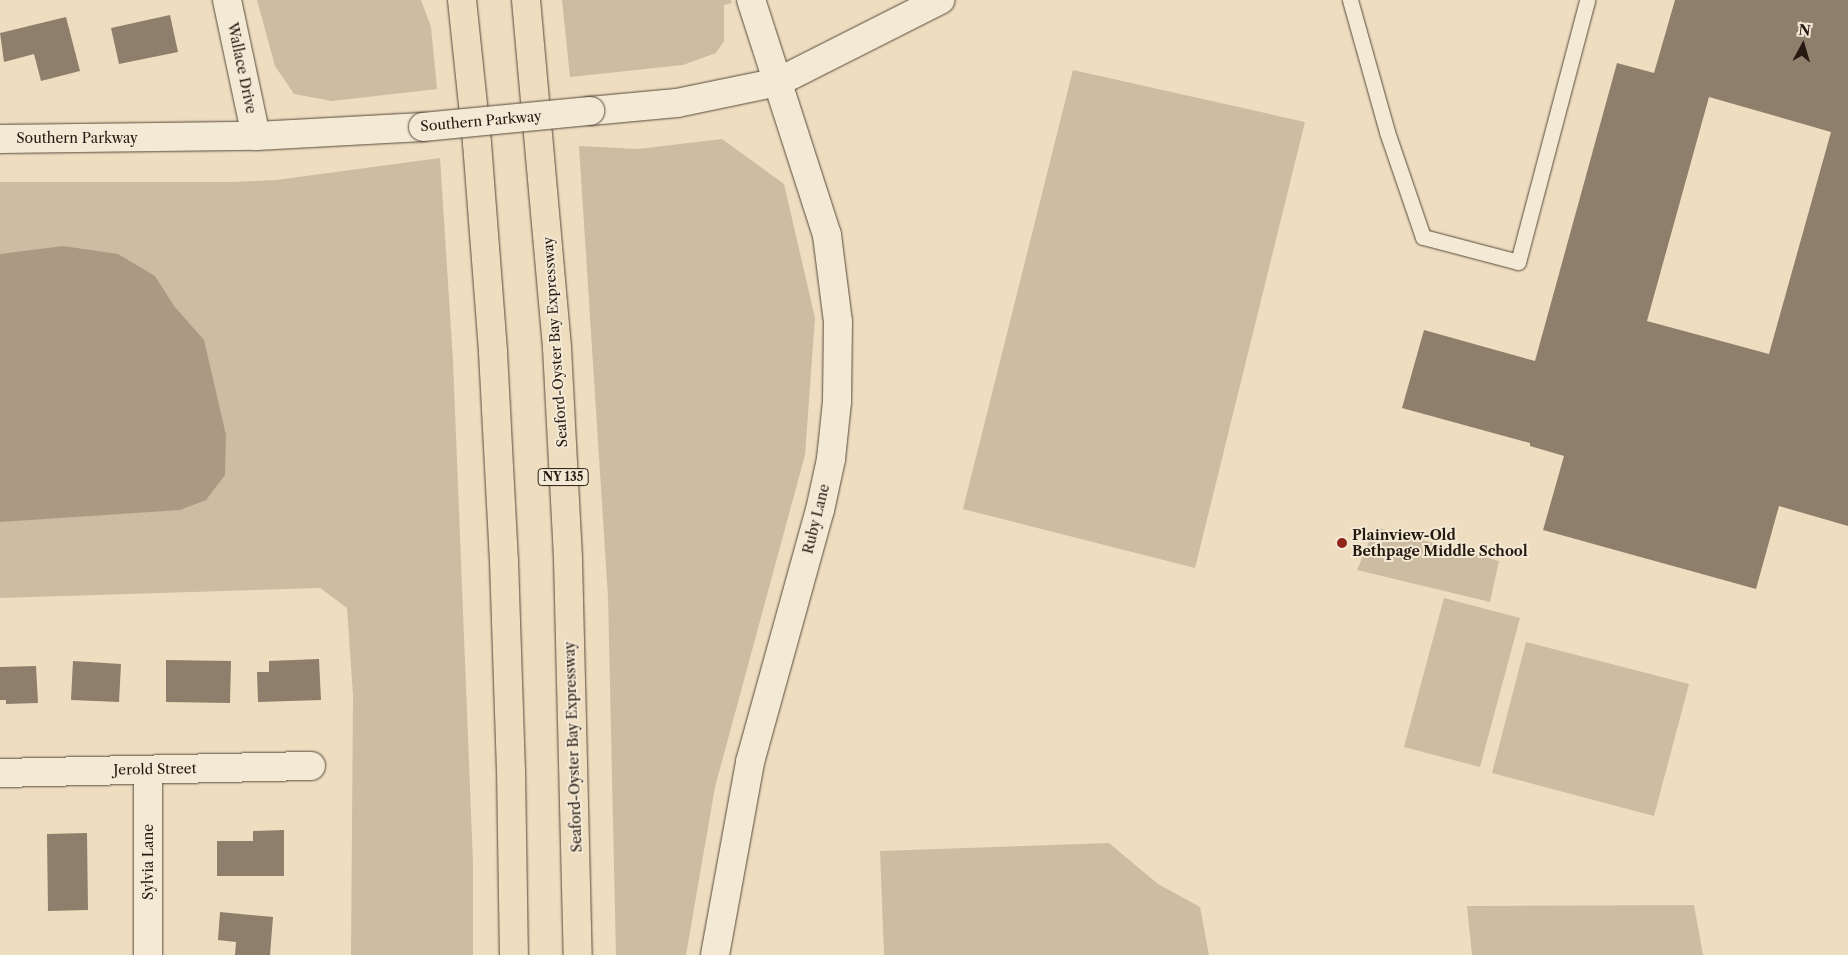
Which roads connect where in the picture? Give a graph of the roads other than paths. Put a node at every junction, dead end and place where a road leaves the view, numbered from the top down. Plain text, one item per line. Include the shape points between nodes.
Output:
1 (227, 0) edge
2 (462, 0) edge
3 (526, 0) edge
4 (751, 0) edge
5 (940, 0) edge
6 (1350, 0) edge
7 (1587, 0) edge
8 (778, 82) junction
9 (256, 136) junction
10 (0, 139) edge
11 (311, 766) dead end
12 (148, 770) junction
13 (0, 772) edge
14 (148, 955) edge
15 (514, 955) edge
16 (578, 955) edge
17 (715, 955) edge

1 - 9 street, Wallace Drive
2 - 15 highway via 493,352 511,770
3 - 16 highway, Seaford-Oyster Bay Expressway / NY 135 via 557,348 568,579
4 - 8 street, Ruby Lane
5 - 8 street, Southern Parkway
6 - 7 lane via 1387,132 1423,237 1518,262
8 - 9 street, Southern Parkway, bridge via 677,103 423,127
8 - 17 street, Ruby Lane via 827,235 838,322 837,402 831,459 820,510 750,762
9 - 10 street, Southern Parkway
11 - 12 street, Jerold Street
12 - 13 street, Jerold Street
12 - 14 street, Sylvia Lane

